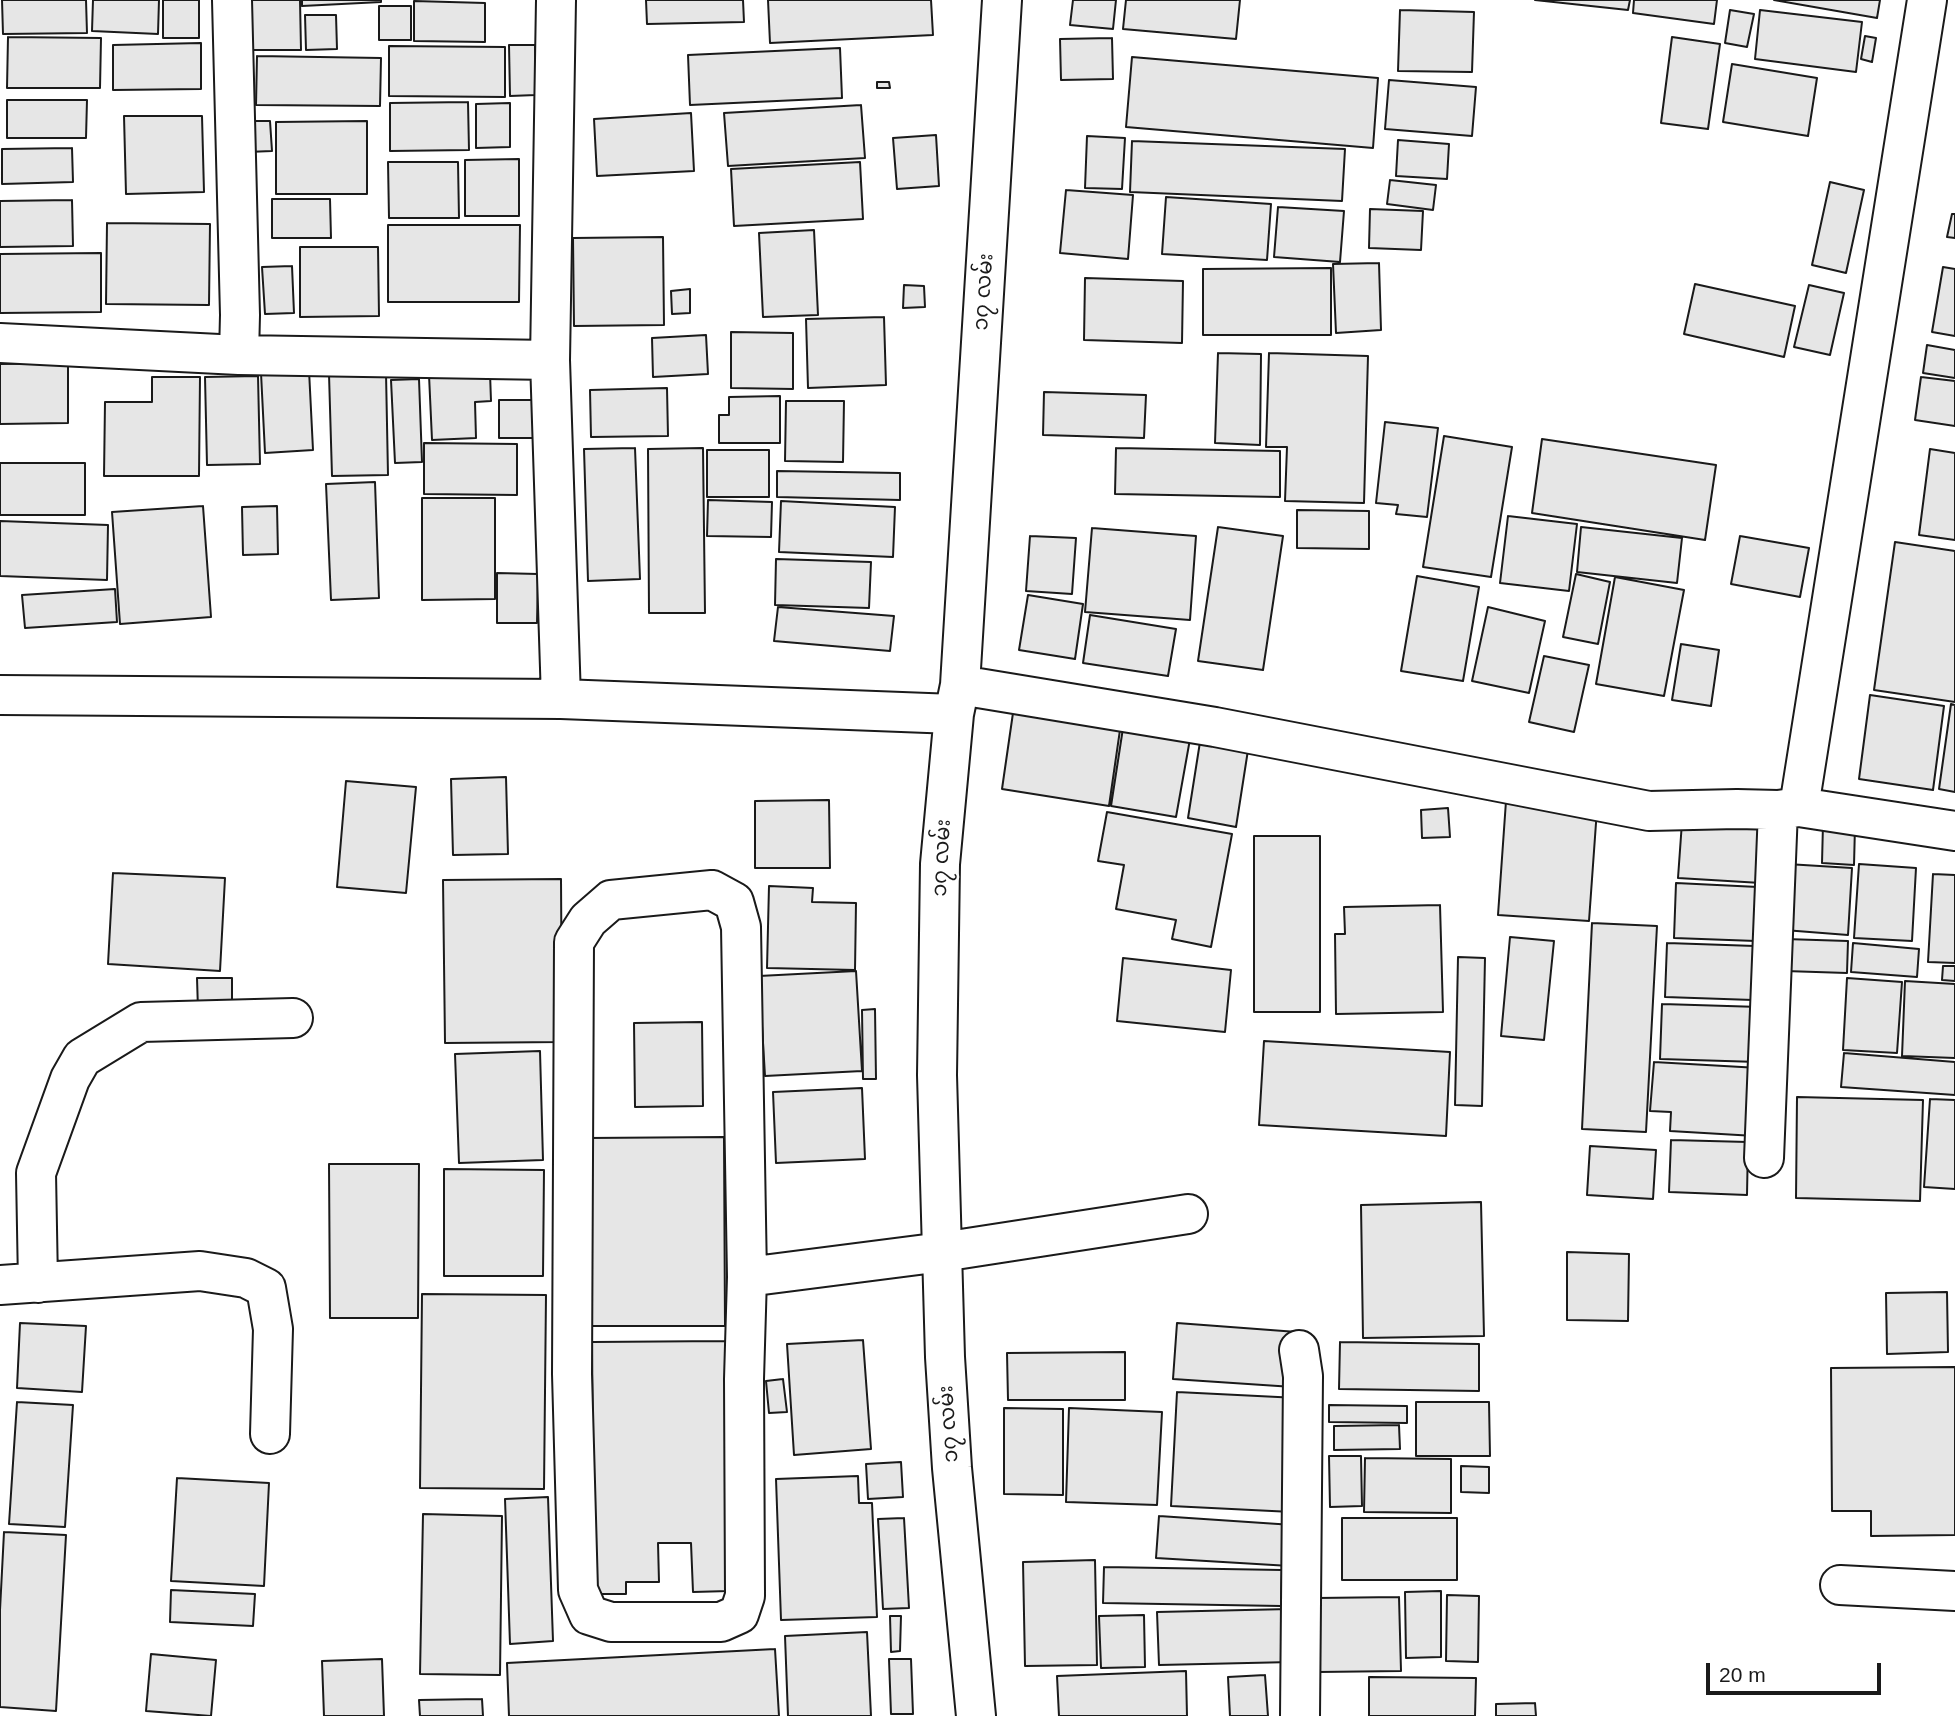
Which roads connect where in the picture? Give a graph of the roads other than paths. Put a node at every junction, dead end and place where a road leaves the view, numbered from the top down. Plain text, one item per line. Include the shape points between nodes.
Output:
1 (232, 0) edge
2 (556, 0) edge
3 (1002, 0) edge
4 (1927, 0) edge
5 (0, 343) edge
6 (239, 355) junction
7 (550, 360) junction
8 (0, 695) edge
9 (561, 699) junction
10 (957, 700) junction
11 (1789, 809) junction
12 (1955, 831) edge
13 (293, 1018) dead end
14 (1764, 1158) dead end
15 (1188, 1214) dead end
16 (942, 1252) junction
17 (747, 1277) junction
18 (38, 1283) junction
19 (0, 1285) edge
20 (1299, 1350) dead end
21 (270, 1434) dead end
22 (1840, 1585) dead end
23 (1955, 1591) edge
24 (976, 1716) edge
25 (1300, 1716) edge

1 - 6 street
2 - 7 street
3 - 10 street, ၁၇ လမ်း
4 - 11 street
5 - 6 street
6 - 7 street
7 - 9 street
8 - 9 street
9 - 10 street
10 - 11 street via 1215,727 1649,811
10 - 16 street, ၁၇ လမ်း via 940,878 937,1075
11 - 12 street
11 - 14 street
13 - 18 street via 141,1022 82,1058 36,1173
15 - 16 street
16 - 17 street
16 - 24 street, ၁၇ လမ်း via 952,1468
17 - 17 street via 741,927 734,902 712,890 611,900 588,920 574,943 572,1374 578,1590 589,1615 611,1622 721,1622 739,1614 745,1596
18 - 19 street
18 - 21 street via 200,1271 246,1278 265,1288 273,1329
20 - 25 street via 1303,1376
22 - 23 street

